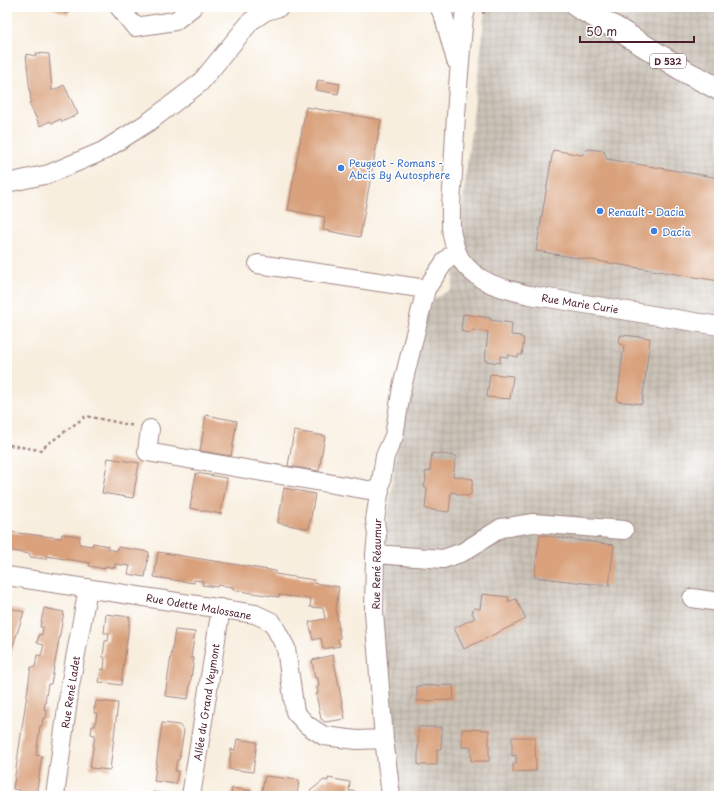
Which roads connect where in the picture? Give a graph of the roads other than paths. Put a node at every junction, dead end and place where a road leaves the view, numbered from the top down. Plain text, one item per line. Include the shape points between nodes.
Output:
1 (119, 7) edge
2 (192, 7) edge
3 (280, 7) edge
4 (438, 7) edge
5 (578, 7) edge
6 (593, 7) edge
7 (474, 10) edge
8 (619, 30) junction
9 (459, 69) junction
10 (719, 89) edge
11 (7, 183) edge
12 (456, 251) junction
13 (258, 264) dead end
14 (426, 289) junction
15 (719, 326) edge
16 (150, 428) road end
17 (380, 492) junction
18 (624, 530) dead end
19 (375, 554) junction
20 (7, 576) edge
21 (88, 588) junction
22 (692, 598) dead end
23 (719, 602) edge
24 (221, 608) junction
25 (384, 739) junction
26 (55, 796) edge
27 (191, 796) edge
28 (391, 796) edge

1 - 2 street via 135,27 175,21
3 - 11 street via 266,11 251,21 200,83 109,148 49,174
4 - 9 street via 444,17
5 - 8 main road, D 532
6 - 8 main road, D 532
7 - 9 street via 464,16
8 - 10 main road, D 532 via 686,72
9 - 12 street via 451,216
12 - 14 street, Rue René Réaumur via 446,260
12 - 15 street, Rue Marie Curie via 473,273 502,289
13 - 14 street
14 - 17 street, Rue René Réaumur via 402,387 394,436 385,456
16 - 17 street via 147,452
17 - 19 street, Rue René Réaumur via 375,520
18 - 19 street via 533,523 501,528 463,552 443,559
19 - 25 street, Rue René Réaumur via 374,612
20 - 21 street, Rue Odette Malossane
21 - 24 street, Rue Odette Malossane
21 - 26 street, Rue René Ladet via 70,686
22 - 23 street
24 - 25 street, Rue Odette Malossane via 255,614 272,622 286,648 295,712 307,725 324,736 357,740
24 - 27 street, Allée du Grand Veymont
25 - 28 street, Rue René Réaumur

